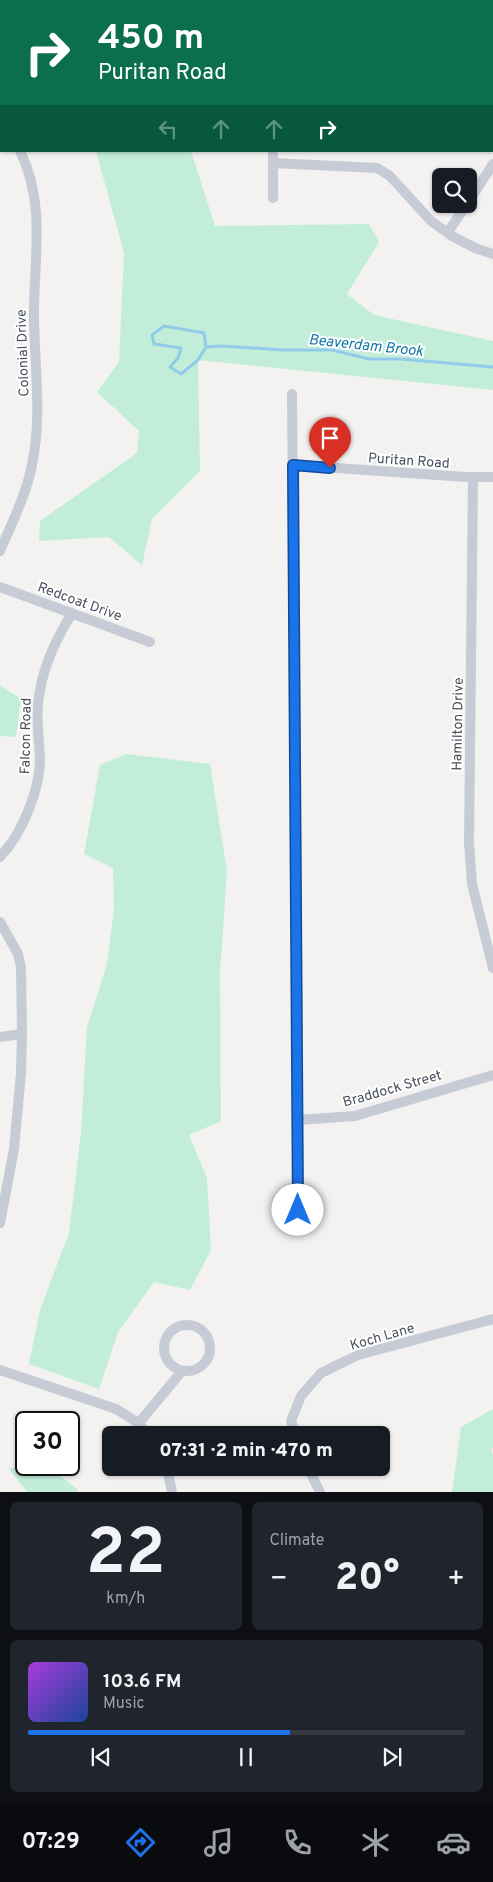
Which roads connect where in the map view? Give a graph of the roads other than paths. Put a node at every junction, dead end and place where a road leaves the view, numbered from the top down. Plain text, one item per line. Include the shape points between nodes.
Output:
1 (20, 152) edge
2 (272, 152) edge
3 (272, 163) junction
4 (493, 164) edge
5 (477, 188) edge
6 (272, 198) dead end
7 (461, 213) edge
8 (448, 232) junction
9 (493, 254) edge
10 (292, 394) dead end
11 (293, 465) junction
12 (473, 477) junction
13 (493, 477) edge
14 (0, 551) edge
15 (0, 586) edge
16 (72, 613) junction
17 (150, 642) dead end
18 (0, 857) edge
19 (0, 922) edge
20 (493, 968) edge
21 (22, 1034) junction
22 (0, 1037) edge
23 (493, 1075) edge
24 (298, 1120) junction
25 (298, 1210) dead end
26 (0, 1223) edge
27 (493, 1319) edge
28 (0, 1370) edge
29 (182, 1371) junction
30 (138, 1424) joint
31 (293, 1426) edge
32 (169, 1476) edge
33 (312, 1476) edge
34 (172, 1492) edge
35 (320, 1492) edge

1 - 14 street, Colonial Drive via 30,175 37,213 34,318 38,413 35,448 25,491
2 - 3 street
3 - 6 street
3 - 8 street via 377,168 390,176 431,221
4 - 5 street
7 - 8 street
8 - 9 street via 475,248
10 - 11 street
11 - 12 street, Puritan Road
11 - 24 street
12 - 13 street, Puritan Road
12 - 20 street, Hamilton Drive via 469,844 472,884
15 - 16 street, Redcoat Drive
16 - 17 street, Redcoat Drive
16 - 18 street, Falcon Road via 55,642 40,691 37,716 39,778 33,800
19 - 21 street via 22,967
21 - 22 street
21 - 26 street via 22,1073 14,1149
23 - 24 street, Braddock Street via 355,1116
24 - 25 street
27 - 31 street, Koch Lane via 358,1355 321,1373 302,1396 291,1421
28 - 30 street via 107,1405
29 - 29 street via 196,1369 210,1352 204,1332 191,1325 171,1331 164,1344 167,1360
29 - 30 street
32 - 34 street
33 - 35 street

